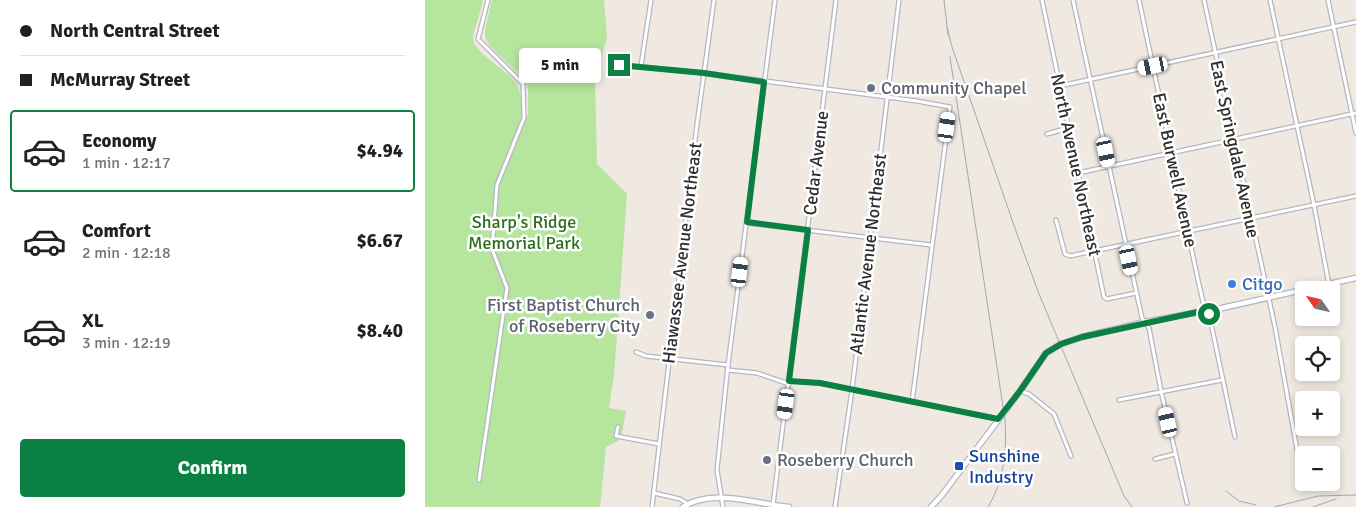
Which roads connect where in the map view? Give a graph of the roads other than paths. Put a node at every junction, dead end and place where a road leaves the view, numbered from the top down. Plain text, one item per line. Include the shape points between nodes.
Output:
1 (488, 0) edge
2 (651, 0) edge
3 (714, 0) edge
4 (775, 0) edge
5 (836, 0) edge
6 (899, 0) edge
7 (1043, 0) edge
8 (1073, 0) edge
9 (1139, 0) edge
10 (1203, 0) edge
11 (1270, 0) edge
12 (1328, 0) edge
13 (1356, 22) edge
14 (1334, 27) junction
15 (1278, 40) junction
16 (1215, 53) junction
17 (619, 65) dead end
18 (641, 66) junction
19 (1153, 66) junction
20 (704, 73) junction
21 (1090, 79) junction
22 (764, 82) junction
23 (1059, 86) junction
24 (825, 89) junction
25 (887, 97) junction
26 (1354, 113) edge
27 (1297, 125) junction
28 (1069, 128) junction
29 (1356, 133) edge
30 (1047, 134) dead end
31 (1233, 139) junction
32 (1171, 153) junction
33 (1109, 166) junction
34 (1078, 173) junction
35 (1356, 196) edge
36 (1314, 205) junction
37 (1250, 218) junction
38 (1056, 220) dead end
39 (747, 222) junction
40 (808, 230) junction
41 (1187, 232) junction
42 (869, 238) junction
43 (1125, 244) junction
44 (931, 245) junction
45 (1094, 252) junction
46 (1356, 278) edge
47 (1329, 281) edge
48 (1340, 281) edge
49 (1295, 291) edge
50 (1137, 293) junction
51 (1268, 297) junction
52 (1207, 310) junction
53 (1145, 322) junction
54 (636, 352) dead end
55 (669, 358) junction
56 (728, 367) junction
57 (1222, 380) junction
58 (789, 382) junction
59 (851, 390) junction
60 (1020, 391) junction
61 (1161, 391) junction
62 (1119, 400) dead end
63 (912, 402) junction
64 (998, 419) junction
65 (618, 427) dead end
66 (1235, 437) dead end
67 (659, 444) junction
68 (1296, 446) edge
69 (1175, 454) junction
70 (1071, 456) dead end
71 (1155, 459) dead end
72 (479, 480) dead end
73 (653, 493) junction
74 (721, 498) junction
75 (1187, 503) dead end
76 (688, 504) junction
77 (773, 506) junction
78 (652, 507) edge
79 (683, 507) edge
80 (723, 507) edge
81 (789, 507) edge
82 (835, 507) edge
83 (931, 507) edge

1 - 72 street via 478,39 523,84 524,118 497,185 492,249 507,288
2 - 18 street
3 - 20 street, Hiawassee Avenue Northeast
4 - 22 street
5 - 24 street, Cedar Avenue
6 - 25 street, Atlantic Avenue Northeast
7 - 23 street, North Avenue Northeast
8 - 21 street
9 - 19 street, East Burwell Avenue
10 - 16 street, East Springdale Avenue
11 - 15 street
12 - 14 street
13 - 14 street
14 - 15 street
14 - 26 street
15 - 16 street
15 - 27 street
16 - 19 street
16 - 31 street, East Springdale Avenue
17 - 18 street
18 - 20 street
19 - 21 street
19 - 32 street, East Burwell Avenue
20 - 22 street
20 - 55 street, Hiawassee Avenue Northeast
21 - 23 street
21 - 33 street
22 - 24 street
22 - 39 street
23 - 28 street, North Avenue Northeast
24 - 25 street
24 - 40 street, Cedar Avenue
25 - 42 street, Atlantic Avenue Northeast
25 - 44 street via 950,107
26 - 27 street
26 - 29 street
27 - 31 street
27 - 36 street
28 - 30 street
28 - 34 street, North Avenue Northeast
31 - 32 street
31 - 37 street, East Springdale Avenue
32 - 33 street
32 - 41 street, East Burwell Avenue
33 - 34 street
33 - 43 street
34 - 45 street, North Avenue Northeast
35 - 36 street
36 - 37 street
36 - 47 street
37 - 41 street
37 - 51 street, East Springdale Avenue
38 - 45 street via 1065,254
39 - 40 street
39 - 56 street
40 - 42 street
40 - 58 street, Cedar Avenue
41 - 43 street
41 - 52 street, East Burwell Avenue
42 - 44 street
42 - 59 street, Atlantic Avenue Northeast
43 - 45 street
43 - 50 street
44 - 63 street
45 - 50 street, North Avenue Northeast via 1105,299
46 - 48 main road
49 - 51 main road
50 - 53 street via 1141,318
51 - 52 main road
51 - 68 street, East Springdale Avenue
52 - 53 main road
52 - 57 street, East Burwell Avenue
53 - 60 main road via 1061,344 1046,353
53 - 61 street via 1149,328
54 - 55 street
55 - 56 street
55 - 67 street, Hiawassee Avenue Northeast
56 - 58 street
56 - 74 street via 717,470
57 - 61 street
57 - 66 street, East Burwell Avenue
58 - 59 street via 820,383
58 - 77 street, Cedar Avenue
59 - 63 street
59 - 82 street, Atlantic Avenue Northeast
60 - 64 main road
60 - 70 street via 1029,394 1054,414
61 - 62 street
61 - 69 street
63 - 64 street
64 - 83 main road
65 - 67 street via 616,436
67 - 73 street, Hiawassee Avenue Northeast
69 - 71 street
69 - 75 street
73 - 76 street via 680,498
73 - 78 street, Hiawassee Avenue Northeast
74 - 76 main road
74 - 77 main road
74 - 80 street
76 - 79 main road
77 - 81 main road

